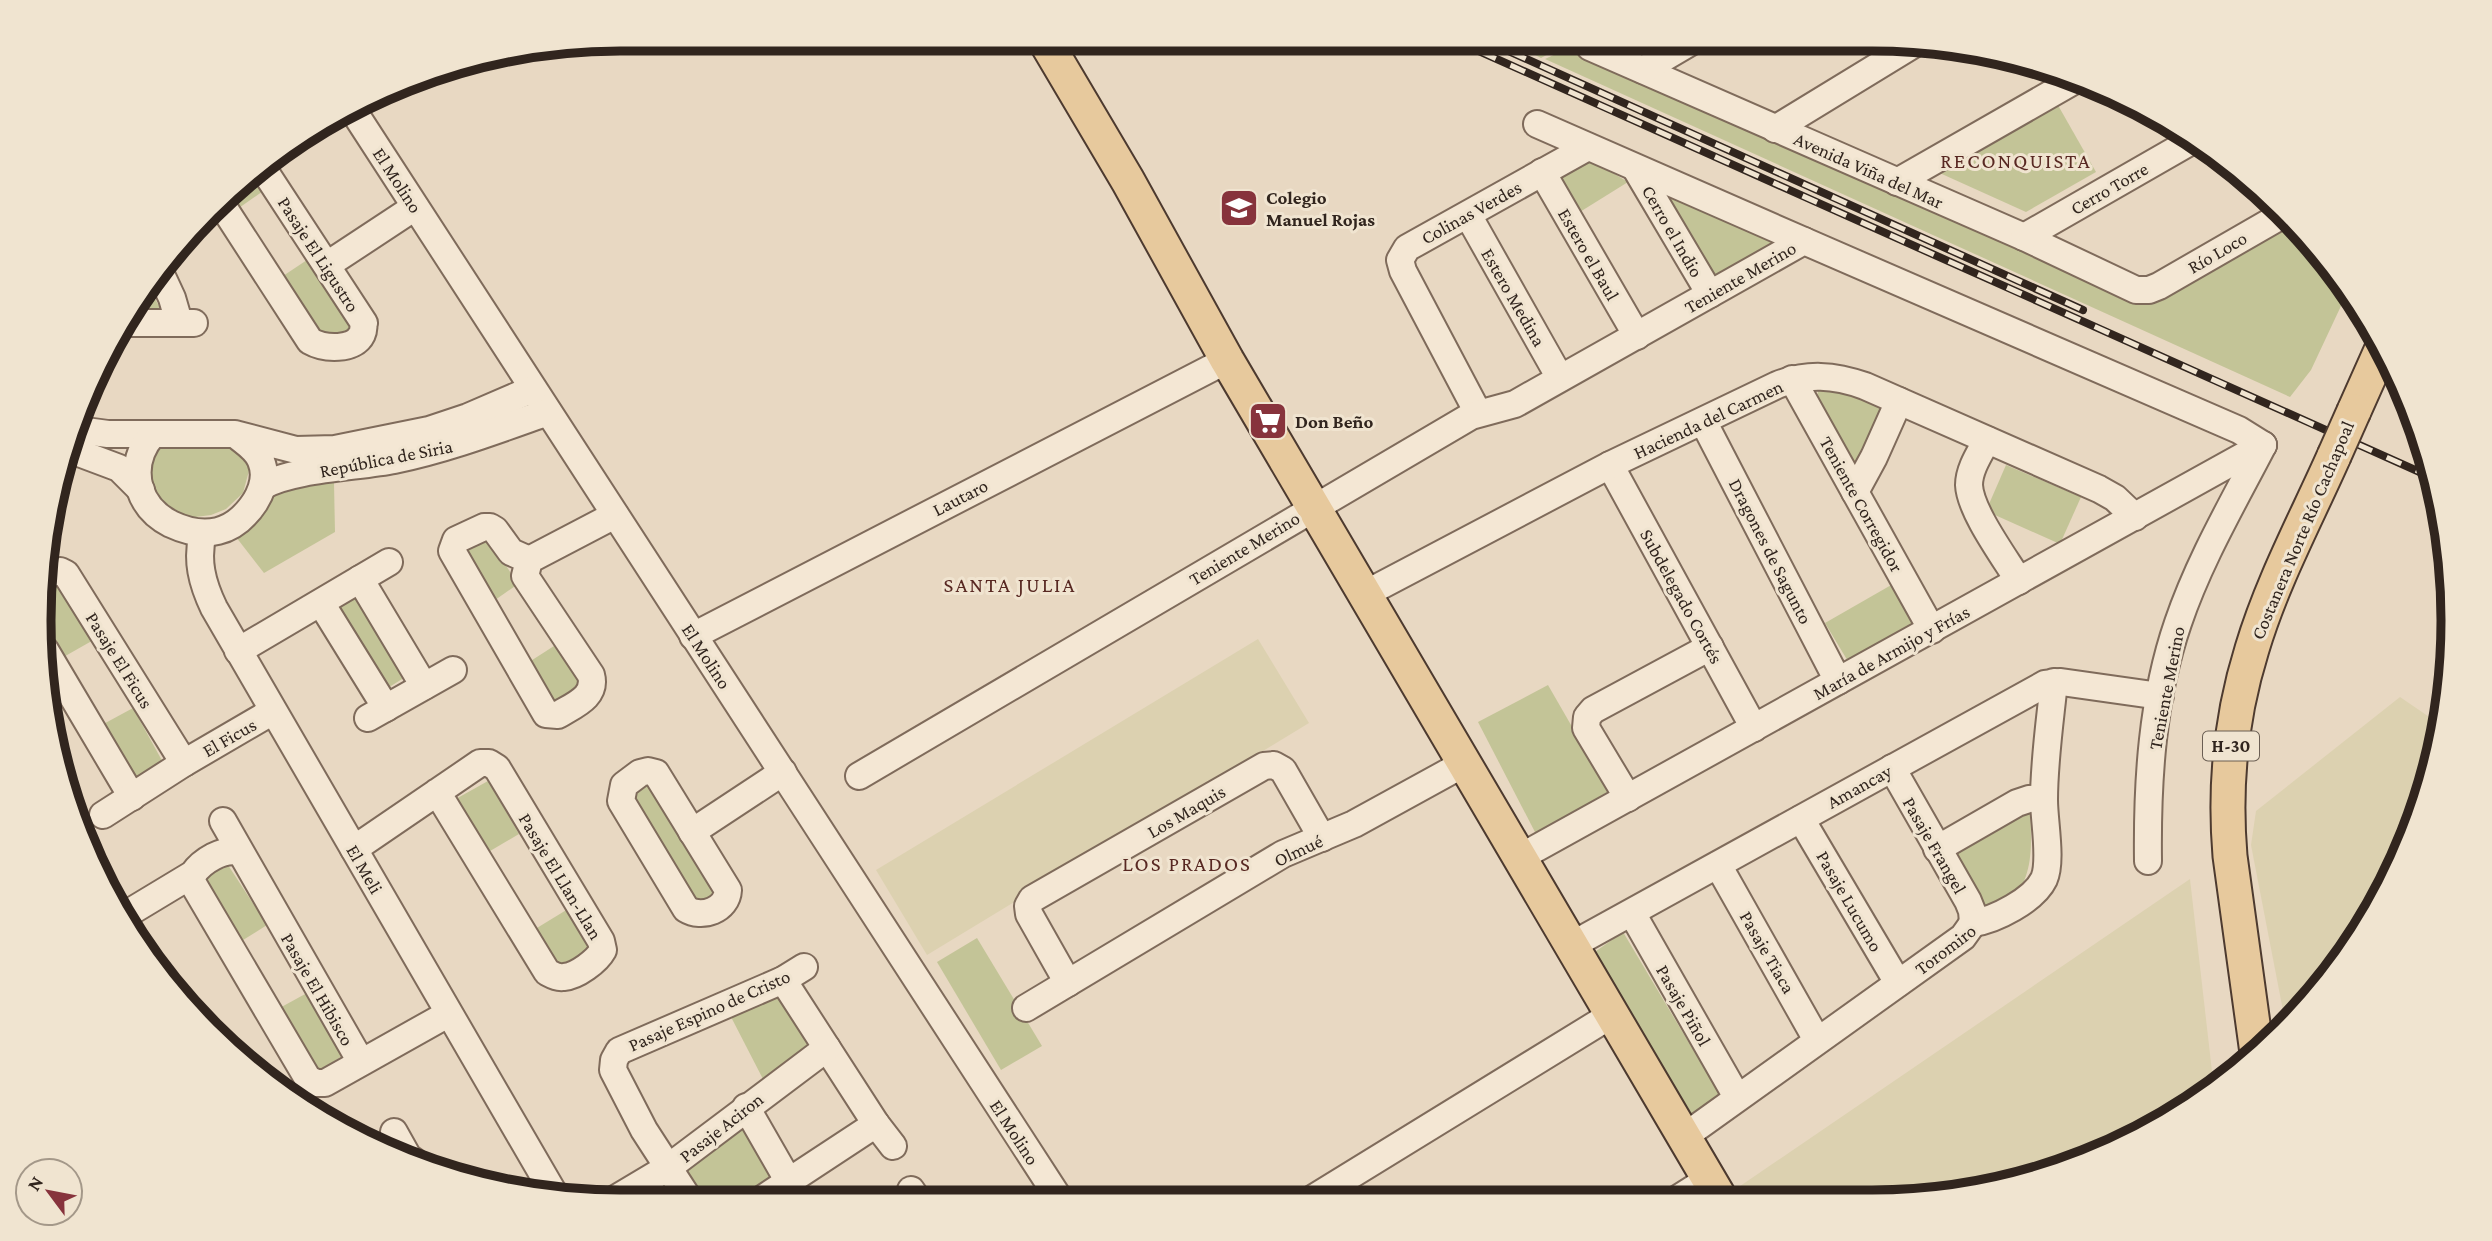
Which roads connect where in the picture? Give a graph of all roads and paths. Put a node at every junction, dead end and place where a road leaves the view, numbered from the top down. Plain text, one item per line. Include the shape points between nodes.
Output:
1 (1051, 51) edge
2 (1599, 51) edge
3 (1675, 51) edge
4 (1901, 52) edge
5 (1643, 70) junction
6 (2066, 85) edge
7 (357, 116) edge
8 (1537, 124) dead end
9 (1775, 129) junction
10 (2184, 145) edge
11 (1588, 147) junction
12 (1636, 169) junction
13 (1542, 172) junction
14 (267, 174) edge
15 (1897, 182) junction
16 (415, 207) junction
17 (226, 211) edge
18 (1468, 215) junction
19 (2275, 219) edge
20 (2024, 237) junction
21 (1804, 241) junction
22 (327, 265) junction
23 (164, 280) edge
24 (2149, 290) joint
25 (1710, 294) junction
26 (135, 323) edge
27 (1637, 336) junction
28 (2377, 359) edge
29 (1227, 360) junction
30 (1560, 379) junction
31 (1792, 379) junction
32 (533, 389) junction
33 (1899, 401) junction
34 (548, 412) junction
35 (1478, 413) junction
36 (1703, 421) junction
37 (83, 431) edge
38 (153, 434) junction
39 (235, 434) junction
40 (1987, 440) junction
41 (2263, 445) junction
42 (76, 452) edge
43 (1611, 465) junction
44 (263, 486) junction
45 (141, 490) junction
46 (1855, 492) junction
47 (1314, 507) junction
48 (615, 515) junction
49 (2135, 517) junction
50 (203, 533) junction
51 (529, 560) junction
52 (389, 562) dead end
53 (53, 573) edge
54 (360, 579) junction
55 (2019, 581) junction
56 (1366, 594) junction
57 (321, 603) junction
58 (1932, 630) junction
59 (693, 636) junction
60 (1710, 647) junction
61 (238, 651) junction
62 (53, 663) edge
63 (453, 670) dead end
64 (1838, 681) junction
65 (2054, 682) junction
66 (424, 686) junction
67 (2160, 696) junction
68 (273, 711) junction
69 (1754, 728) junction
70 (184, 763) junction
71 (1465, 763) junction
72 (1892, 768) junction
73 (783, 772) junction
74 (859, 776) dead end
75 (437, 792) junction
76 (132, 797) junction
77 (1628, 797) junction
78 (2044, 798) junction
79 (103, 815) dead end
80 (1801, 818) junction
81 (223, 821) dead end
82 (692, 832) junction
83 (1322, 838) junction
84 (354, 849) junction
85 (1937, 849) junction
86 (239, 852) junction
87 (1519, 858) junction
88 (2148, 860) dead end
89 (1718, 865) junction
90 (193, 874) junction
91 (131, 911) edge
92 (1632, 913) junction
93 (1973, 923) junction
94 (1572, 945) junction
95 (1068, 983) junction
96 (1898, 983) junction
97 (1026, 1008) dead end
98 (448, 1014) junction
99 (1613, 1014) junction
100 (1818, 1040) junction
101 (2255, 1041) edge
102 (827, 1048) junction
103 (361, 1062) junction
104 (1737, 1097) junction
105 (746, 1107) junction
106 (876, 1124) junction
107 (1685, 1136) junction
108 (893, 1146) dead end
109 (669, 1167) junction
110 (789, 1182) junction
111 (549, 1185) edge
112 (1715, 1189) edge
113 (630, 1190) edge
114 (683, 1190) edge
115 (776, 1190) edge
116 (1053, 1190) edge
117 (1327, 1190) edge

1 - 29 main road
2 - 5 street, Avenida Viña del Mar
3 - 5 street
4 - 9 street
5 - 9 street, Avenida Viña del Mar
6 - 15 street
7 - 16 street, El Molino
8 - 11 street
9 - 15 street, Avenida Viña del Mar
10 - 20 street, Cerro Torre
11 - 12 street
11 - 13 street, Colinas Verdes
12 - 21 street
12 - 25 street, Cerro el Indio
13 - 18 street, Colinas Verdes
13 - 27 street, Estero el Baul
14 - 22 street, Pasaje El Ligustro
15 - 20 street, Avenida Viña del Mar
16 - 22 street
16 - 32 street, El Molino
17 - 22 street, Pasaje El Ligustro via 310,341 335,348 354,343 362,334 363,323
18 - 30 street, Estero Medina
18 - 35 street, Colinas Verdes via 1407,248 1400,260
19 - 24 street, Río Loco
20 - 24 street, Avenida Viña del Mar via 2136,289
21 - 25 street, Teniente Merino
21 - 41 street, Teniente Merino via 2239,430
23 - 26 street via 187,323
25 - 27 street, Teniente Merino
27 - 30 street, Teniente Merino
28 - 101 main road, Costanera Norte Río Cachapoal / H-30, bridge via 2272,596 2238,702 2229,760 2227,824
29 - 47 main road
29 - 59 street, Lautaro
30 - 35 street, Teniente Merino via 1505,408
31 - 33 street, Hacienda del Carmen via 1837,377
31 - 36 street, Hacienda del Carmen
31 - 46 street, Teniente Corregidor
32 - 34 street, El Molino
32 - 39 street, República de Siria via 429,430 335,449 296,450
33 - 40 street, Hacienda del Carmen
33 - 46 street
34 - 44 street, República de Siria via 429,452 286,476
34 - 48 street, El Molino
35 - 47 street, Teniente Merino
36 - 43 street, Hacienda del Carmen
36 - 64 street, Dragones de Sagunto
37 - 38 street
38 - 39 street
38 - 45 street via 139,456
39 - 44 street via 261,461
40 - 49 street, Hacienda del Carmen via 2107,493
40 - 55 street via 1969,485 1973,505
41 - 49 street, María de Armijo y Frías
41 - 67 street, Teniente Merino via 2199,569 2170,648
42 - 45 street via 120,468
43 - 56 street, Hacienda del Carmen
43 - 60 street, Subdelegado Cortés
44 - 50 street via 242,519
45 - 50 street via 146,504 167,522
46 - 58 street, Teniente Corregidor
47 - 56 main road
47 - 74 street, Teniente Merino
48 - 51 street
48 - 59 street, El Molino
49 - 55 street, María de Armijo y Frías
50 - 61 street, El Meli via 200,572
51 - 51 street via 511,552 490,527 456,540 452,551 547,714 558,715 589,695 594,685 525,576
52 - 54 street
53 - 70 street, Pasaje El Ficus via 66,574
54 - 57 street
54 - 66 street
55 - 58 street, María de Armijo y Frías
56 - 71 main road
57 - 61 street
57 - 66 street via 377,713
58 - 64 street, María de Armijo y Frías
59 - 73 street, El Molino
60 - 69 street, Subdelegado Cortés
60 - 77 street via 1587,717 1586,728
61 - 68 street, El Meli
62 - 76 street
63 - 66 street
64 - 69 street, María de Armijo y Frías
65 - 67 street
65 - 72 street, Amancay
65 - 78 street, Toromiro
67 - 88 street, Teniente Merino via 2148,784
68 - 70 street, El Ficus
68 - 84 street, El Meli
69 - 77 street, María de Armijo y Frías
70 - 76 street, El Ficus
71 - 83 street, Olmué
71 - 87 main road
72 - 80 street, Amancay
72 - 85 street, Pasaje Frangel
73 - 82 street
73 - 116 street, El Molino
75 - 75 street, Pasaje El Llan-Llan via 547,972 567,977 599,959 601,941 497,768 480,763
75 - 84 street
76 - 79 street, El Ficus
77 - 87 street, María de Armijo y Frías
78 - 85 street via 2017,803
78 - 93 street, Toromiro via 2045,877 2026,899 1990,920
80 - 89 street, Amancay
80 - 96 street, Pasaje Lucumo
81 - 86 street, Pasaje El Hibisco
82 - 82 street via 656,773 640,773 624,785 621,801 686,909 704,914 722,905 729,890
83 - 95 street, Olmué via 1283,855
83 - 95 street, Los Maquis via 1283,770 1264,766 1032,899 1029,914
84 - 98 street, El Meli
85 - 93 street, Pasaje Frangel via 1968,901
86 - 90 street via 226,850 198,866
86 - 103 street, Pasaje El Hibisco
87 - 94 main road
89 - 92 street, Amancay
89 - 100 street, Pasaje Tiaca
90 - 91 street
90 - 103 street, Pasaje El Hibisco via 192,882 308,1079 325,1083
92 - 94 street, Amancay
92 - 104 street, Pasaje Piñol
93 - 96 street, Toromiro via 1963,937
94 - 99 main road
95 - 97 street, Olmué
96 - 100 street, Toromiro
98 - 103 street
98 - 111 street, El Meli
99 - 107 main road
99 - 117 street
100 - 104 street, Toromiro
102 - 105 street, Pasaje Aciron
102 - 106 street
102 - 109 street, Pasaje Espino de Cristo via 793,973 619,1051 613,1070
104 - 107 street, Toromiro
105 - 109 street, Pasaje Aciron
105 - 110 street
106 - 108 street
106 - 110 street
107 - 112 main road
109 - 113 street, Pasaje Aciron
109 - 114 street, Pasaje Espino de Cristo
110 - 115 street

